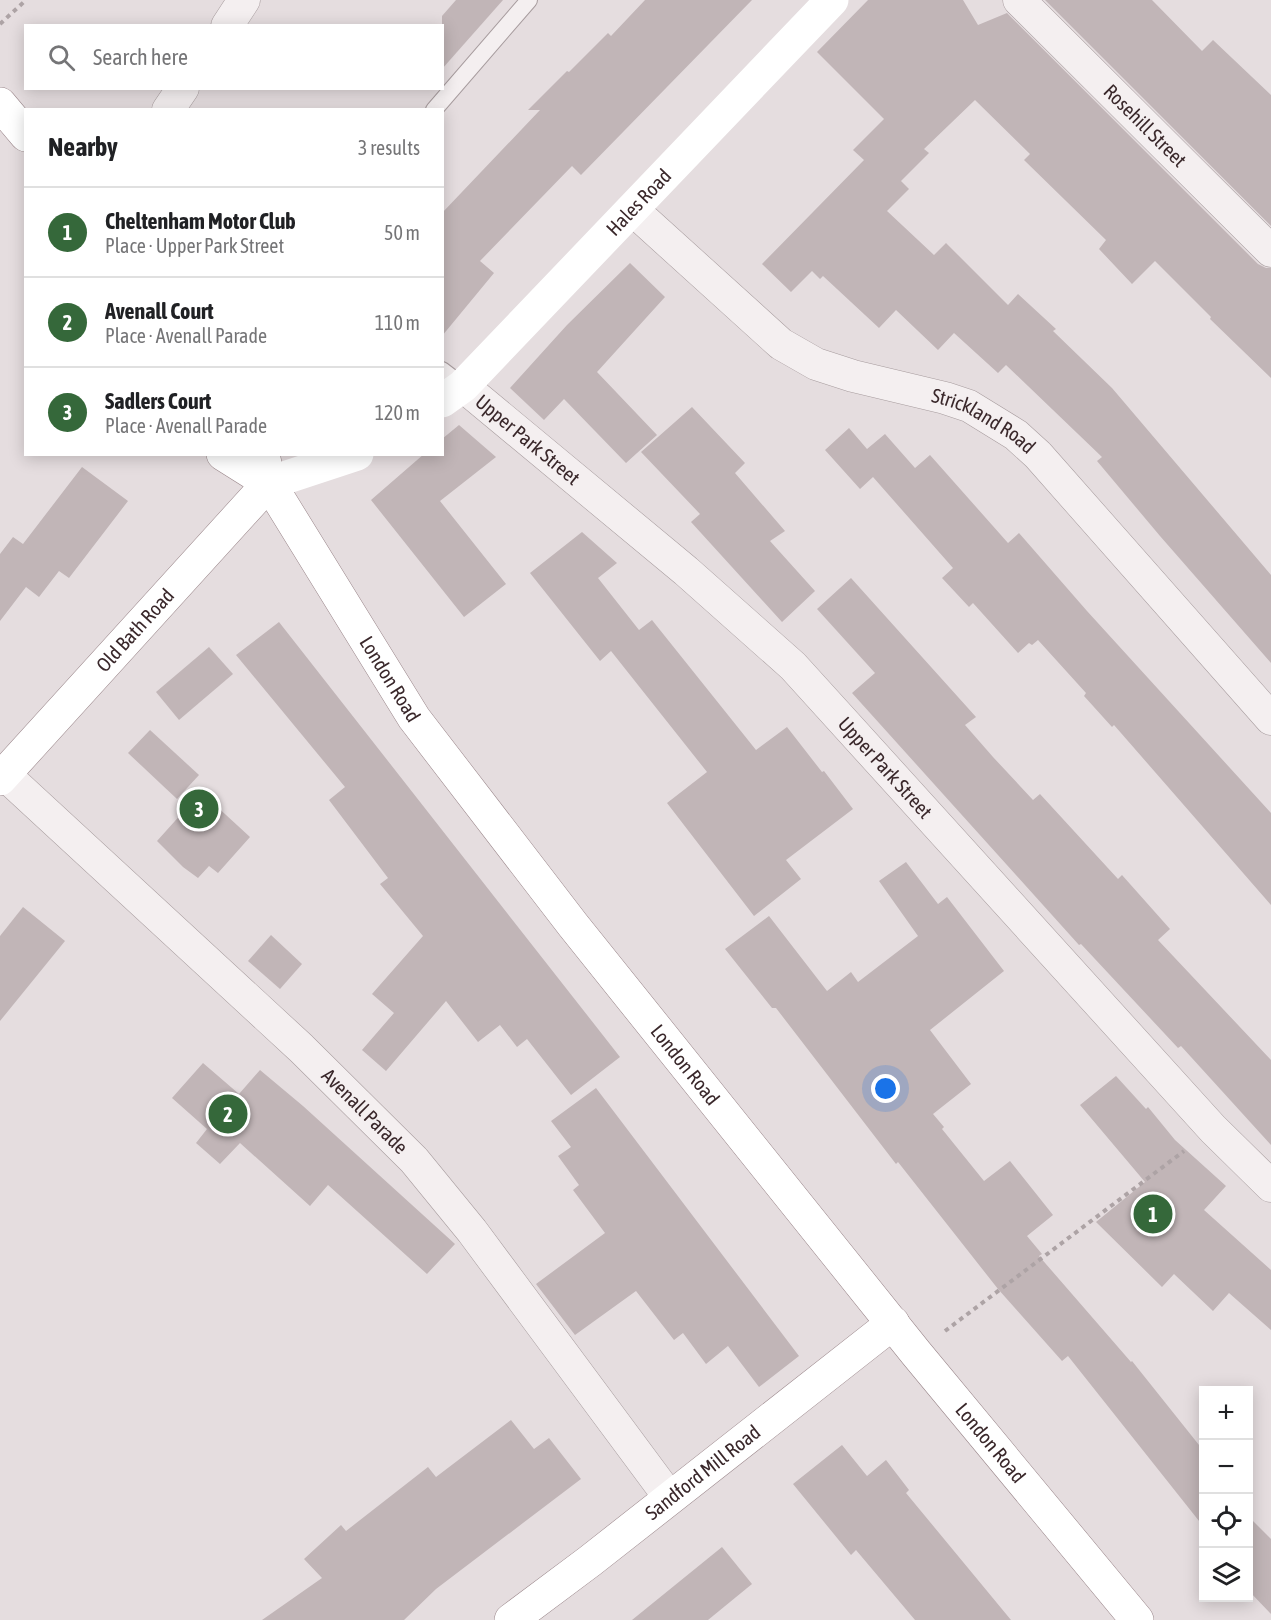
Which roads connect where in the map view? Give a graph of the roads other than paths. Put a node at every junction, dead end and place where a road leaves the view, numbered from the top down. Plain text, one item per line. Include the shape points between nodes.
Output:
1 (244, 0) edge
2 (529, 0) edge
3 (832, 0) edge
4 (1019, 0) edge
5 (227, 24) edge
6 (182, 90) edge
7 (0, 104) edge
8 (169, 108) edge
9 (436, 108) edge
10 (24, 133) edge
11 (633, 210) junction
12 (1271, 251) edge
13 (449, 386) edge
14 (229, 456) edge
15 (345, 456) edge
16 (266, 469) edge
17 (1271, 719) edge
18 (2, 776) edge
19 (1271, 1186) edge
20 (893, 1323) junction
21 (670, 1498) junction
22 (511, 1620) edge
23 (1137, 1620) edge

1 - 5 street
2 - 9 lane
3 - 11 main road, Hales Road
4 - 12 street, Rosehill Street
6 - 8 street
7 - 10 main road
11 - 13 main road, Hales Road
11 - 17 street, Strickland Road via 790,349 816,364 969,406 1016,435 1038,455
13 - 19 street, Upper Park Street via 686,571 793,666 1213,1129
14 - 16 main road, London Road
15 - 16 main road
16 - 18 main road, Old Bath Road
16 - 20 main road, London Road via 414,718 573,925
18 - 21 street, Avenall Parade via 301,1048 414,1160 472,1231
20 - 21 main road, Sandford Mill Road
20 - 23 main road, London Road
21 - 22 main road, Sandford Mill Road

